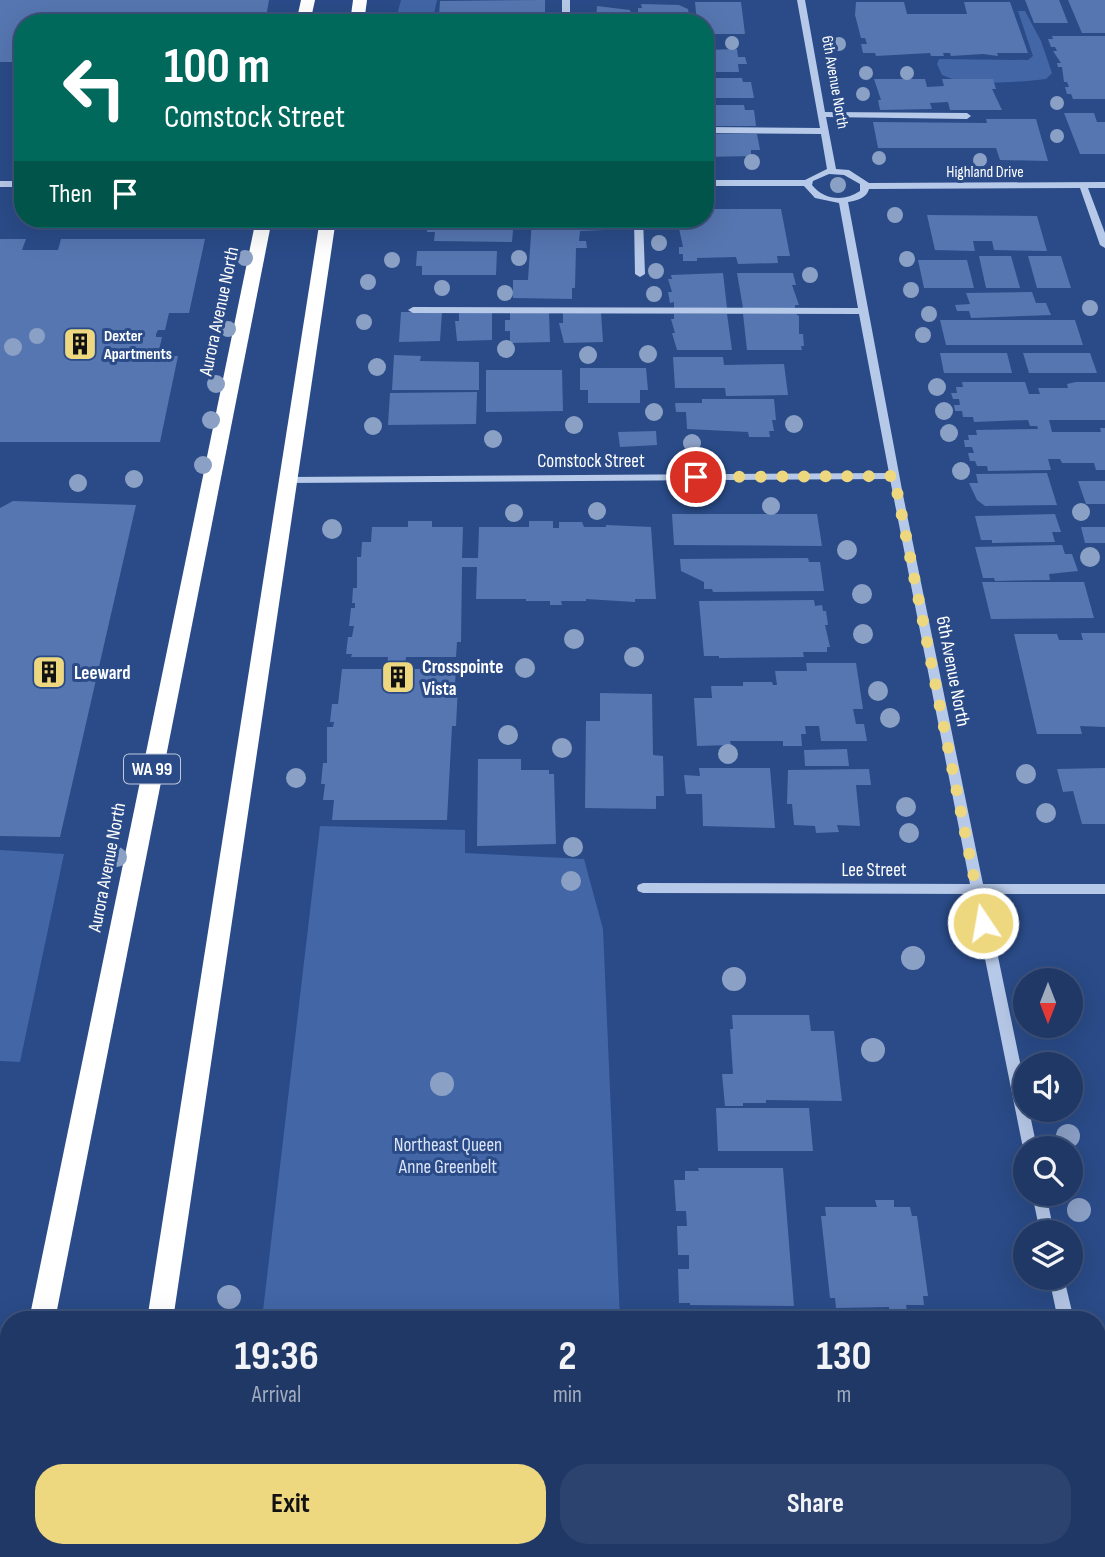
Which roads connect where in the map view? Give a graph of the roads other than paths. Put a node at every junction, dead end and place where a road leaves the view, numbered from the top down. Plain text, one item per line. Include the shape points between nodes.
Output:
1 (801, 0) edge
2 (822, 114) junction
3 (967, 116) dead end
4 (714, 130) edge
5 (825, 131) junction
6 (832, 171) junction
7 (714, 183) edge
8 (808, 183) junction
9 (1083, 185) junction
10 (1105, 185) edge
11 (865, 186) junction
12 (843, 201) junction
13 (262, 228) edge
14 (327, 228) edge
15 (638, 228) edge
16 (1105, 245) edge
17 (640, 274) dead end
18 (413, 310) dead end
19 (863, 311) junction
20 (894, 476) junction
21 (288, 480) junction
22 (643, 888) dead end
23 (976, 889) junction
24 (1105, 889) edge
25 (1027, 1136) edge
26 (1060, 1290) edge
27 (44, 1311) edge
28 (161, 1311) edge
29 (1064, 1311) edge

1 - 2 street, 6th Avenue North
2 - 3 street
2 - 5 street, 6th Avenue North
4 - 5 street
5 - 6 street, 6th Avenue North
6 - 8 street via 814,176
6 - 11 street via 854,175
7 - 8 street
8 - 12 street via 816,195
9 - 10 street, Highland Drive
9 - 11 street, Highland Drive
9 - 16 street
11 - 12 street via 860,196
12 - 19 street, 6th Avenue North
13 - 27 highway, Aurora Avenue North / WA 99
14 - 21 highway
15 - 17 street
18 - 19 street
19 - 20 street, 6th Avenue North
20 - 21 street, Comstock Street
20 - 23 street, 6th Avenue North
21 - 28 highway
22 - 23 street, Lee Street
23 - 24 street, Lee Street
23 - 25 street, 6th Avenue North
26 - 29 street

